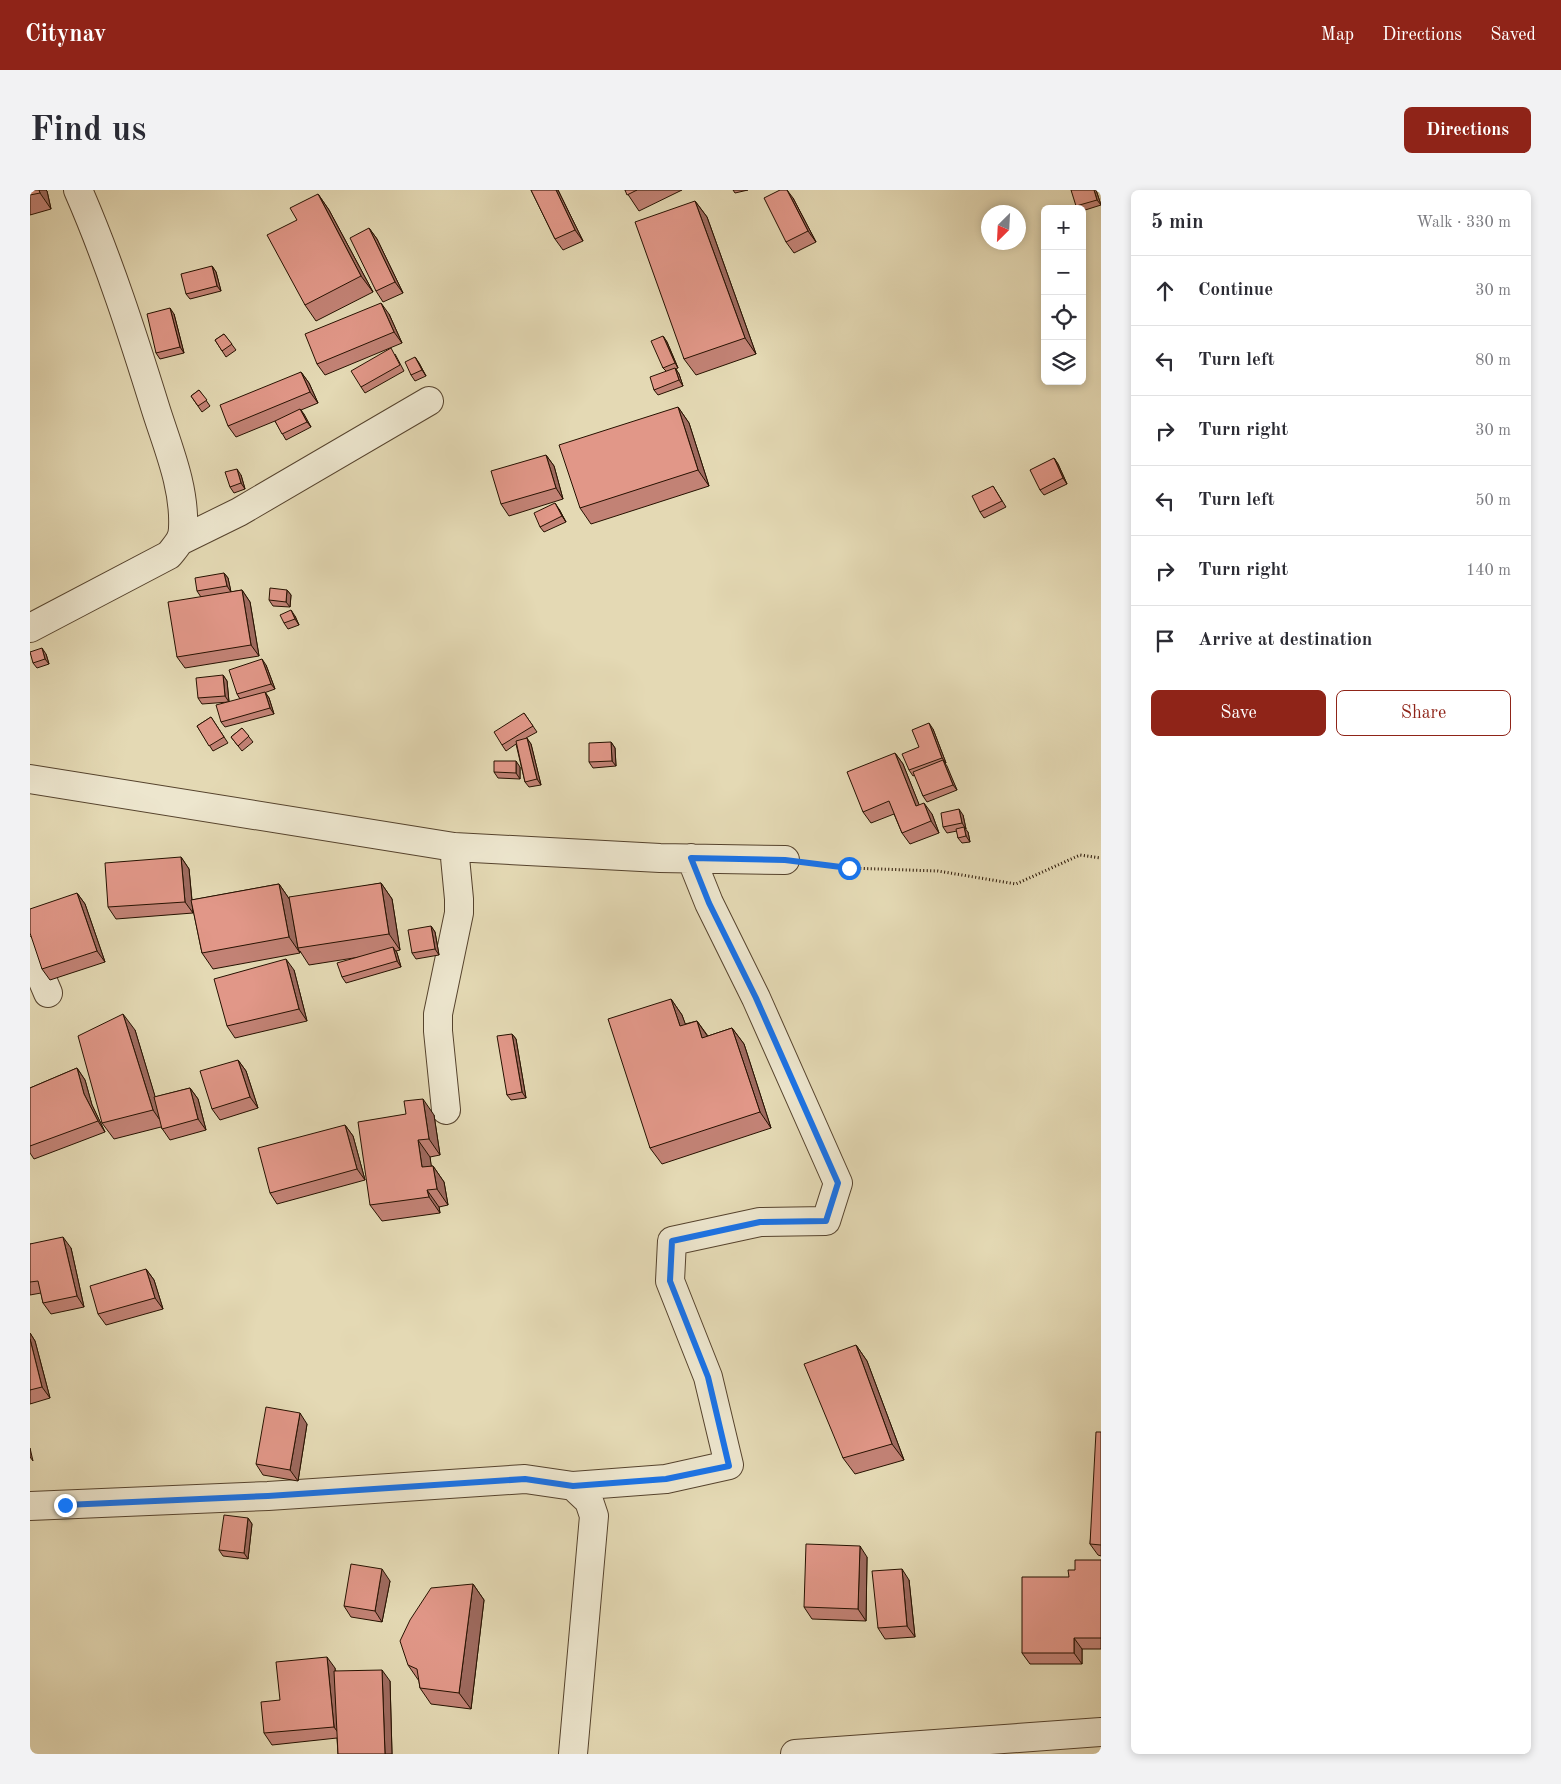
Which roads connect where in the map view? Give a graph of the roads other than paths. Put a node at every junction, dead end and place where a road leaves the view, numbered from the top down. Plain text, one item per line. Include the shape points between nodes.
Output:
1 (78, 190) edge
2 (429, 401) dead end
3 (180, 541) junction
4 (30, 628) edge
5 (30, 779) edge
6 (454, 847) junction
7 (691, 858) junction
8 (785, 860) road end
9 (30, 951) edge
10 (48, 993) dead end
11 (446, 1110) dead end
12 (573, 1486) junction
13 (30, 1506) edge
14 (1101, 1732) edge
15 (573, 1754) edge
16 (795, 1754) edge

1 - 3 street via 140,358 180,488 183,530
2 - 3 street via 239,512
3 - 4 street via 169,554
5 - 6 street
6 - 7 street
6 - 11 street via 459,913 438,1014
7 - 8 street
7 - 12 street via 838,1183 826,1221 760,1222 672,1241 670,1281 708,1377 729,1466 666,1479
9 - 10 street
12 - 13 street via 525,1479 268,1496
12 - 15 street via 589,1501 594,1516
14 - 16 street

